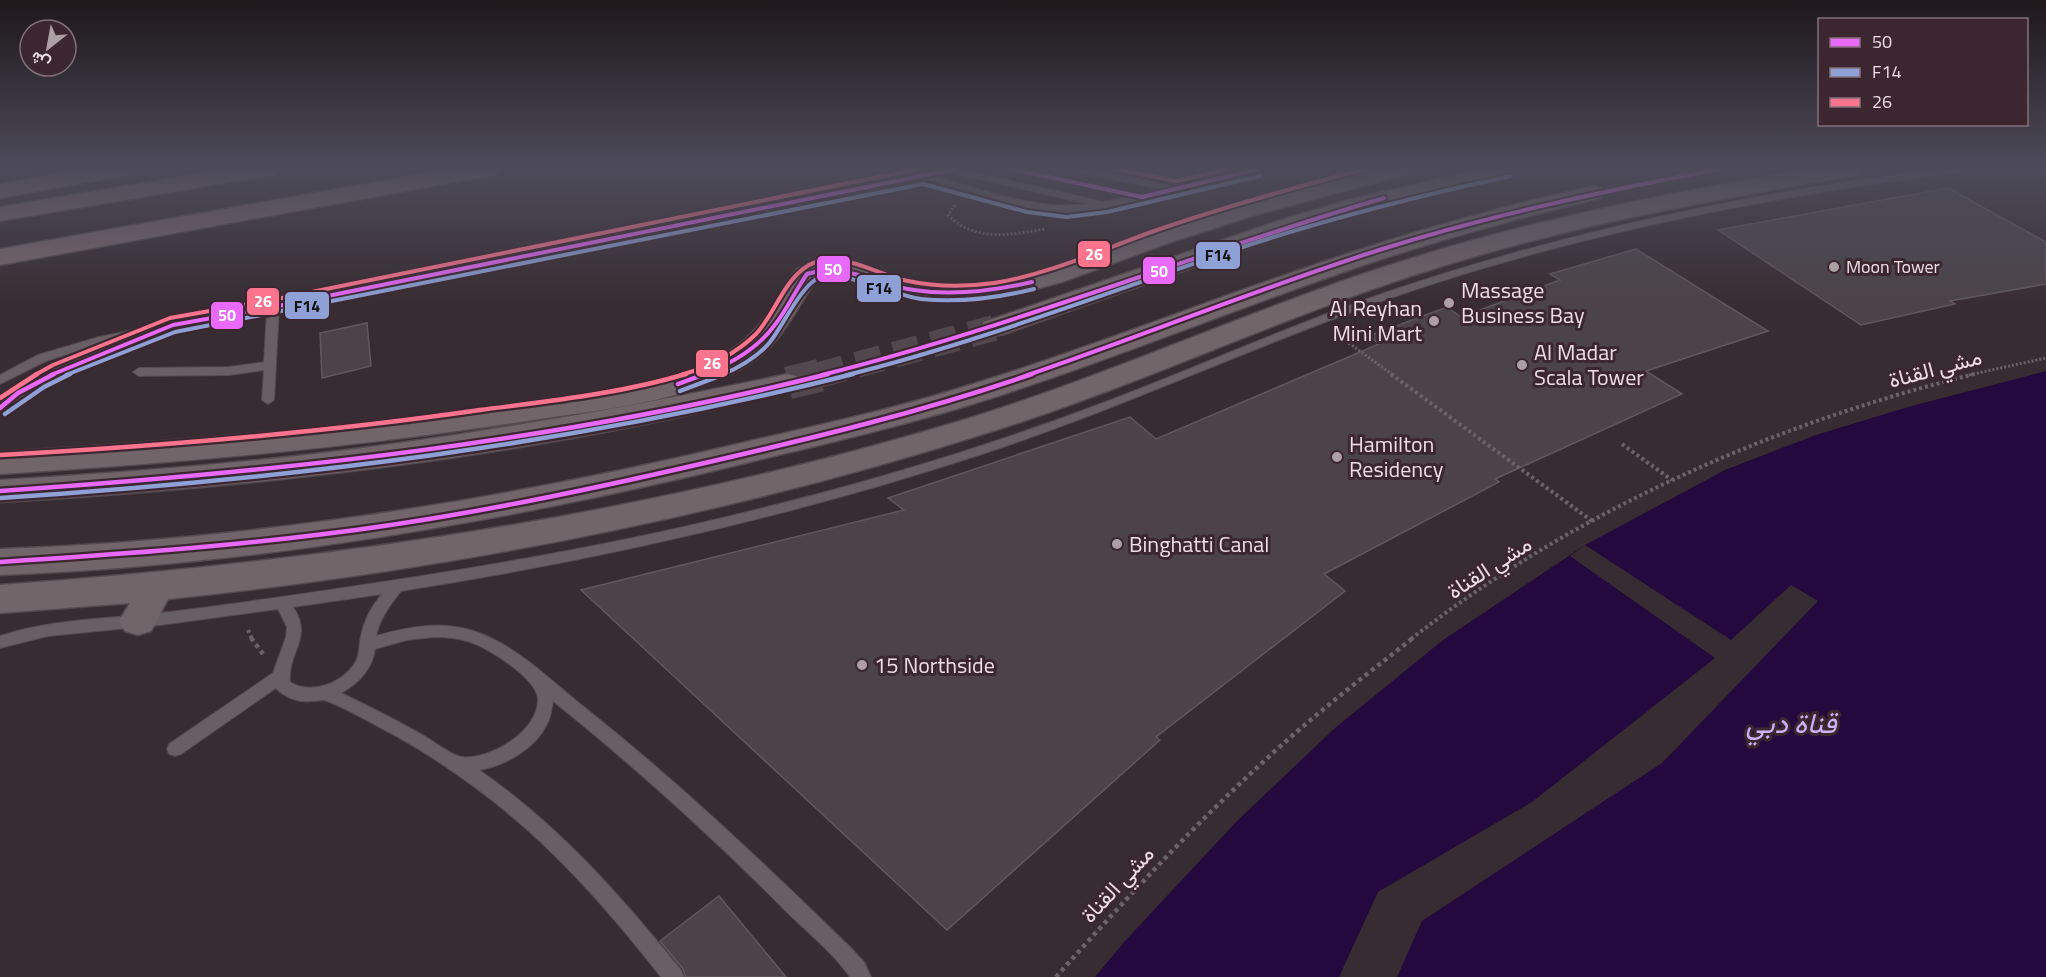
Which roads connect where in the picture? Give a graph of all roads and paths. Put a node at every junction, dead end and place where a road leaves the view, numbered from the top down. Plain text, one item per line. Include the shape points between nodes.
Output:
1 (235, 215) edge
2 (732, 215) edge
3 (1235, 215) edge
4 (1327, 215) edge
5 (1504, 215) edge
6 (1609, 215) edge
7 (0, 257) edge
8 (1471, 259) junction
9 (273, 307) junction
10 (1319, 321) junction
11 (173, 325) junction
12 (994, 328) tunnel mouth
13 (1180, 354) junction
14 (2046, 358) edge
15 (270, 365) junction
16 (139, 372) dead end
17 (0, 380) edge
18 (788, 383) tunnel mouth
19 (1161, 385) junction
20 (1103, 395) junction
21 (268, 400) dead end
22 (0, 408) edge
23 (1622, 444) dead end
24 (0, 463) edge
25 (1672, 480) junction
26 (0, 491) edge
27 (1593, 521) junction
28 (0, 562) edge
29 (397, 586) junction
30 (156, 588) junction
31 (0, 599) edge
32 (282, 603) junction
33 (138, 621) junction
34 (0, 642) edge
35 (367, 645) junction
36 (280, 677) junction
37 (537, 679) junction
38 (324, 692) junction
39 (175, 749) dead end
40 (458, 765) junction
41 (674, 977) edge
42 (861, 977) edge
43 (1056, 977) edge

1 - 7 highway
2 - 9 lane
3 - 24 street via 1038,280 990,291 912,290 839,266 816,269 807,274 769,333 756,346 721,368 652,389 497,416 329,438
4 - 12 street
5 - 28 street via 1382,249 972,394 710,462 541,498 362,529 176,550
6 - 8 street
8 - 10 lane
8 - 13 street via 1348,289
9 - 11 lane
9 - 15 lane
10 - 19 lane
10 - 27 path
11 - 17 lane via 62,351
11 - 22 lane via 57,372 18,393
13 - 19 street
13 - 20 street
14 - 25 path, مشي القناة via 1874,401 1749,446
15 - 16 lane via 229,371
15 - 21 lane
18 - 26 street via 571,428 396,455 226,475
19 - 20 lane
20 - 29 lane via 919,470 752,516 580,554
20 - 30 street via 682,505 453,550
23 - 25 path
25 - 27 path, مشي القناة
27 - 43 path, مشي القناة via 1457,606 1312,718 1169,852
29 - 32 lane
29 - 35 lane via 376,615
30 - 31 street
30 - 33 street
32 - 33 lane
32 - 36 lane via 295,627 294,642
33 - 34 lane via 34,631
35 - 37 lane via 413,632 455,633 489,645
35 - 38 lane via 362,666 352,677
36 - 38 lane via 288,692
36 - 39 lane
37 - 40 lane via 546,698 540,722 520,745 490,761
37 - 42 lane via 683,799 762,873
38 - 40 lane
40 - 41 lane via 508,801 556,844 603,892

